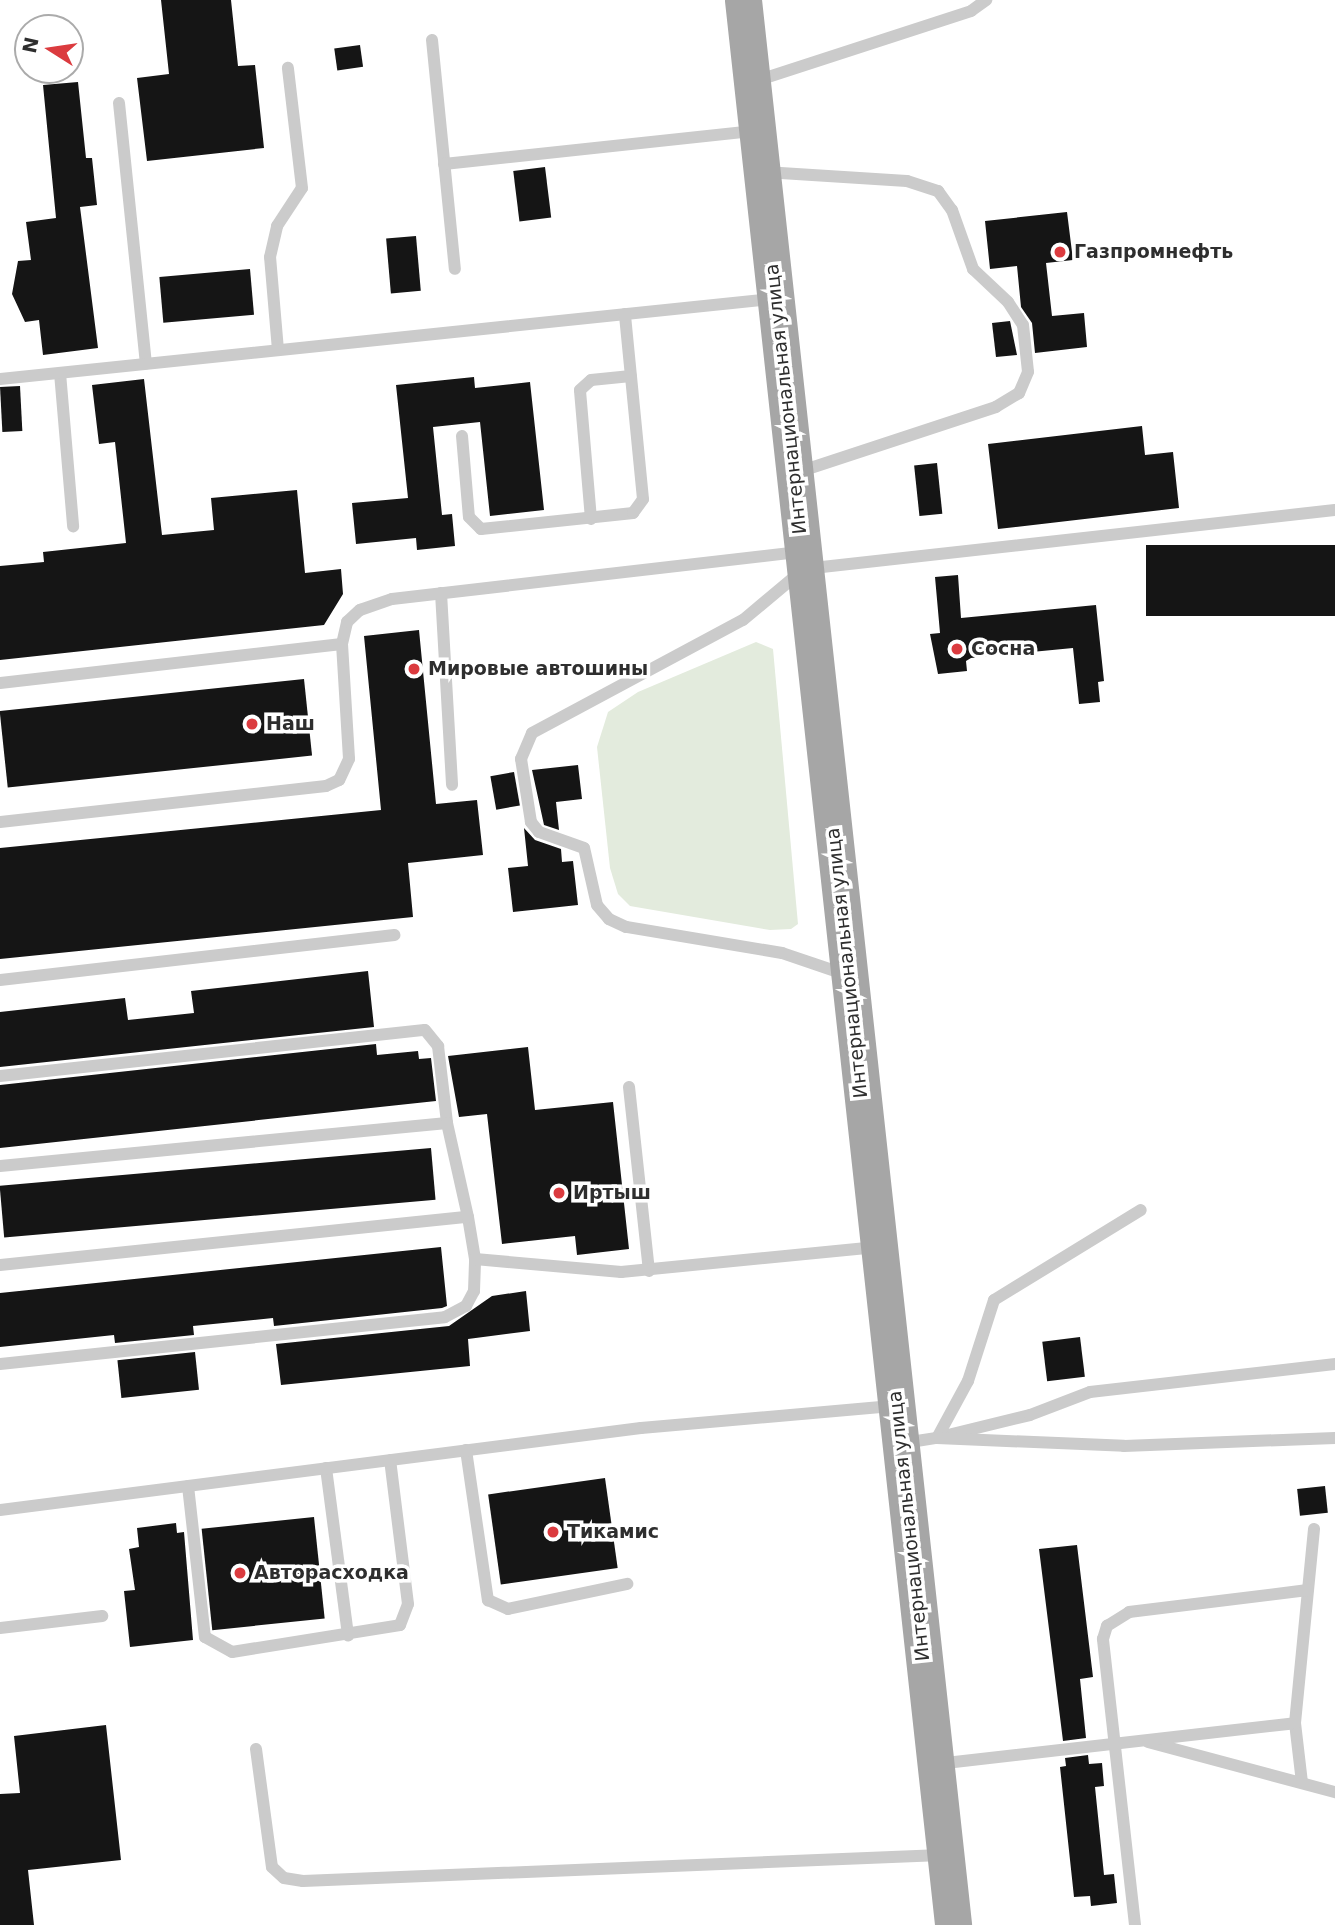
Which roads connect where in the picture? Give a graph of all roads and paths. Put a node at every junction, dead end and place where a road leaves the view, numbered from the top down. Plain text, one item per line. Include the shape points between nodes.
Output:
1 (743, 0) edge
2 (986, 0) edge
3 (432, 40) dead end
4 (288, 68) dead end
5 (752, 82) junction
6 (119, 103) dead end
7 (757, 130) junction
8 (444, 164) junction
9 (762, 171) junction
10 (456, 269) dead end
11 (775, 299) junction
12 (625, 314) junction
13 (278, 350) junction
14 (146, 364) junction
15 (60, 373) junction
16 (631, 376) junction
17 (0, 379) edge
18 (461, 436) dead end
19 (794, 474) junction
20 (1335, 510) edge
21 (592, 519) junction
22 (73, 526) dead end
23 (803, 561) junction
24 (441, 593) junction
25 (341, 644) junction
26 (0, 683) edge
27 (452, 785) dead end
28 (0, 822) edge
29 (394, 935) dead end
30 (848, 975) junction
31 (0, 980) edge
32 (0, 1076) edge
33 (629, 1087) dead end
34 (447, 1123) junction
35 (0, 1166) edge
36 (1141, 1210) dead end
37 (468, 1217) junction
38 (877, 1247) junction
39 (475, 1259) junction
40 (0, 1265) edge
41 (649, 1270) junction
42 (0, 1364) edge
43 (1335, 1364) edge
44 (896, 1405) junction
45 (937, 1438) junction
46 (1335, 1438) edge
47 (900, 1443) junction
48 (466, 1450) junction
49 (390, 1460) junction
50 (326, 1468) junction
51 (188, 1486) junction
52 (0, 1510) edge
53 (1314, 1529) dead end
54 (627, 1584) dead end
55 (1308, 1590) junction
56 (102, 1616) dead end
57 (0, 1628) edge
58 (348, 1636) junction
59 (1296, 1723) junction
60 (1141, 1740) junction
61 (1115, 1744) junction
62 (256, 1749) dead end
63 (935, 1764) junction
64 (1301, 1783) junction
65 (1335, 1792) edge
66 (945, 1855) junction
67 (953, 1925) edge
68 (1135, 1925) edge

1 - 5 main road, Интернациональная улица
2 - 5 lane via 971,11
3 - 8 lane
4 - 13 lane via 302,188 277,226 270,257
5 - 7 main road, Интернациональная улица
6 - 14 lane
7 - 8 lane
7 - 9 main road, Интернациональная улица
8 - 10 lane
9 - 11 main road, Интернациональная улица
9 - 19 lane via 907,181 938,191 952,210 973,269 1008,302 1023,325 1028,372 1019,393 996,407
11 - 12 lane
11 - 19 main road, Интернациональная улица
12 - 13 lane
12 - 16 lane
13 - 14 lane
14 - 15 lane
15 - 17 lane
15 - 22 lane
16 - 21 lane via 643,499 633,513
16 - 21 lane via 590,380 580,390
18 - 21 lane via 473,524 491,530
19 - 23 main road, Интернациональная улица
20 - 23 lane
23 - 24 lane
23 - 30 main road, Интернациональная улица
23 - 30 lane via 743,620 542,724 525,744 522,760 531,822 539,832 584,848 597,905 608,919 626,927 782,953
24 - 25 lane via 372,603 347,622
24 - 27 lane
25 - 26 lane
25 - 28 lane via 349,759 339,780 326,786
29 - 31 lane
30 - 38 main road, Интернациональная улица
32 - 34 lane via 425,1030 438,1046
33 - 41 lane
34 - 35 lane
34 - 37 lane
36 - 45 lane via 994,1300 968,1381
37 - 39 lane
37 - 40 lane
38 - 41 lane
38 - 44 main road, Интернациональная улица
39 - 41 lane via 579,1271
39 - 42 lane via 474,1290 466,1306 445,1317
43 - 45 lane via 1090,1392 1030,1415
44 - 47 main road, Интернациональная улица
44 - 48 lane via 641,1428
45 - 46 lane via 1124,1446
45 - 47 lane
47 - 63 main road, Интернациональная улица
48 - 49 lane
48 - 54 lane via 488,1600 508,1609
49 - 50 lane
49 - 58 lane via 408,1604 405,1617 389,1630
50 - 51 lane
50 - 58 lane
51 - 52 lane
51 - 58 lane via 205,1637 212,1644 232,1652
53 - 55 lane
55 - 59 lane
55 - 61 lane via 1117,1616 1103,1639
56 - 57 lane
59 - 60 lane
59 - 64 lane
60 - 61 lane
60 - 64 lane
61 - 63 lane
61 - 68 lane
62 - 66 lane via 272,1867 284,1878 303,1881
63 - 66 main road, Интернациональная улица
64 - 65 lane
66 - 67 main road, Интернациональная улица

